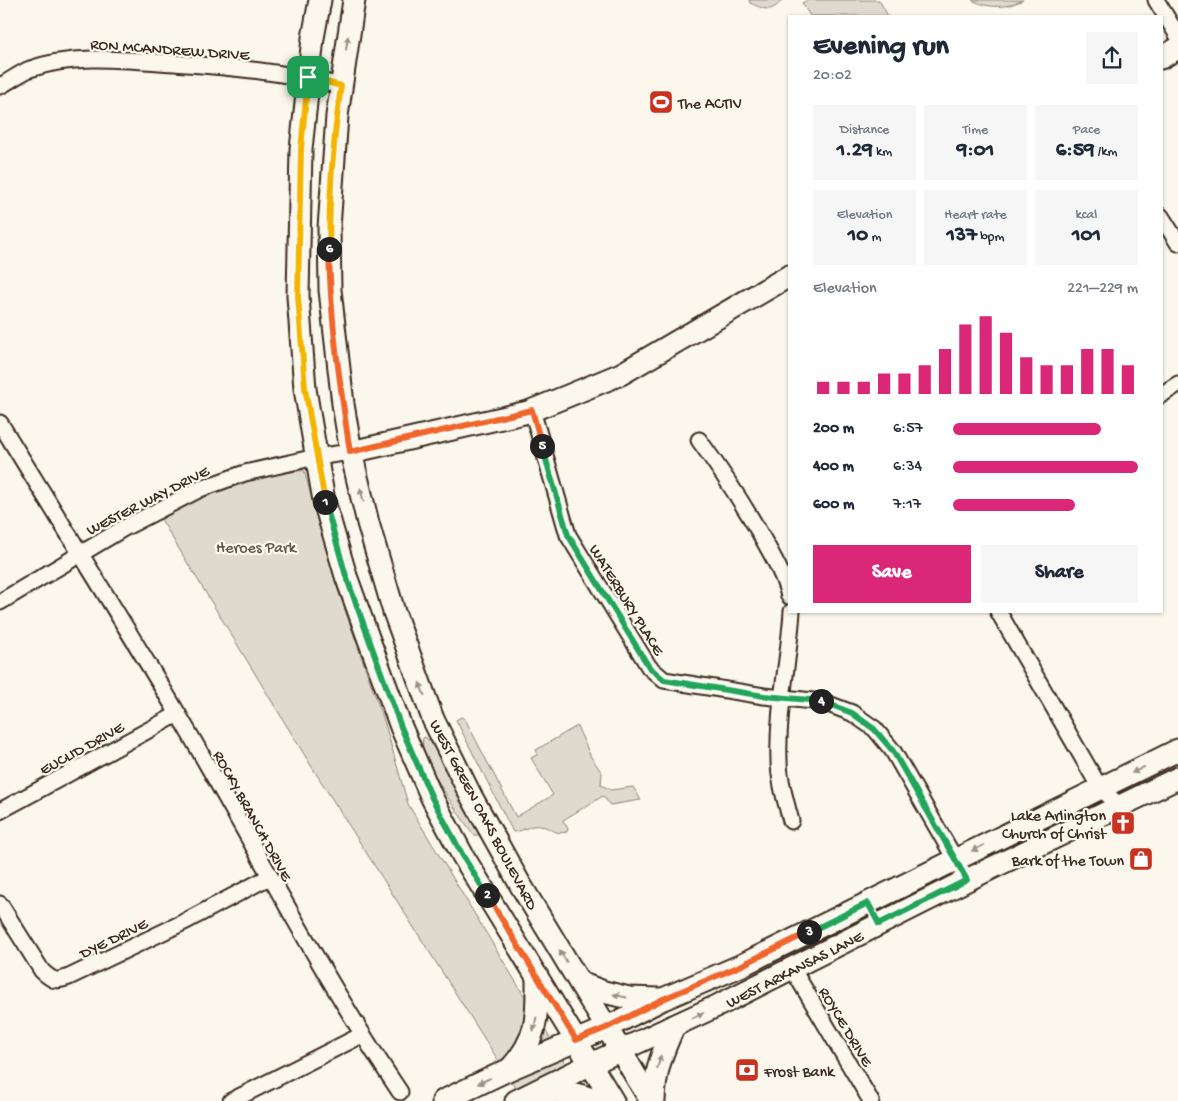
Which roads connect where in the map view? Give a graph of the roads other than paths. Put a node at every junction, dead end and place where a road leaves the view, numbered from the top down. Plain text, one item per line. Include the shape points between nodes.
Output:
1 (320, 0) edge
2 (354, 0) edge
3 (1156, 0) edge
4 (1178, 36) edge
5 (1178, 48) edge
6 (1163, 57) edge
7 (308, 77) junction
8 (0, 86) edge
9 (341, 86) junction
10 (1163, 219) edge
11 (1178, 243) edge
12 (788, 277) edge
13 (1178, 384) edge
14 (1163, 394) edge
15 (532, 410) junction
16 (0, 423) edge
17 (699, 440) dead end
18 (350, 452) junction
19 (316, 457) junction
20 (80, 554) junction
21 (788, 592) edge
22 (0, 602) edge
23 (792, 613) edge
24 (999, 613) edge
25 (783, 697) junction
26 (178, 714) junction
27 (433, 719) junction
28 (401, 727) junction
29 (1178, 750) edge
30 (1178, 778) edge
31 (1100, 788) junction
32 (1120, 806) junction
33 (0, 811) edge
34 (791, 821) dead end
35 (956, 859) junction
36 (269, 877) junction
37 (967, 880) junction
38 (868, 903) junction
39 (0, 904) edge
40 (879, 924) junction
41 (792, 968) junction
42 (537, 976) junction
43 (580, 983) junction
44 (663, 999) junction
45 (674, 1026) junction
46 (606, 1028) junction
47 (362, 1035) junction
48 (576, 1040) junction
49 (620, 1051) junction
50 (591, 1064) junction
51 (510, 1069) junction
52 (400, 1092) dead end
53 (521, 1098) edge
54 (231, 1101) edge
55 (443, 1101) edge
56 (596, 1101) edge
57 (613, 1101) edge
58 (653, 1101) edge
59 (871, 1101) edge

1 - 7 main road
9 -> 2 main road, WEST GREEN OAKS BOULEVARD
3 - 4 street
5 - 6 main road
7 - 8 street, RON MCANDREW DRIVE via 94,58 29,70
7 - 9 street, RON MCANDREW DRIVE
7 - 19 main road via 301,149 298,296 305,388
9 - 18 main road, WEST GREEN OAKS BOULEVARD via 329,228 330,290
10 - 11 street
12 - 15 main road via 621,374
13 - 14 street
15 - 18 main road
15 - 25 street, WATERBURY PLACE via 568,535 649,667 664,680
16 - 20 street, ROCKY BRANCH DRIVE
17 - 21 street via 732,485 785,580
18 - 19 street, WESTER WAY DRIVE
27 -> 18 main road, WEST GREEN OAKS BOULEVARD via 394,612
19 - 20 street, WESTER WAY DRIVE via 245,473 200,489
19 - 28 main road via 324,501 346,576
20 - 22 street, WESTER WAY DRIVE
20 - 26 street, ROCKY BRANCH DRIVE
23 - 25 street
24 - 31 street
25 - 34 street via 779,762
25 - 35 street, WATERBURY PLACE via 822,702 852,713 874,729 893,751
26 - 33 street, EUCLID DRIVE
26 - 36 street, ROCKY BRANCH DRIVE
27 - 28 main road
43 -> 27 main road, WEST GREEN OAKS BOULEVARD via 511,868
28 - 42 main road via 432,798 463,856
29 -> 31 main road, WEST ARKANSAS LANE
30 - 32 main road, WEST ARKANSAS LANE
31 - 32 street
31 -> 35 main road, WEST ARKANSAS LANE
32 - 37 main road, WEST ARKANSAS LANE
35 - 37 street, WATERBURY PLACE
35 - 38 main road, WEST ARKANSAS LANE
36 - 39 street, DYE DRIVE via 184,922 58,981 42,971
36 - 47 street, ROCKY BRANCH DRIVE
37 - 40 main road, WEST ARKANSAS LANE
38 - 40 main road
38 - 44 main road, WEST ARKANSAS LANE via 740,966
40 - 41 main road, WEST ARKANSAS LANE
45 -> 41 main road, WEST ARKANSAS LANE
41 - 59 street, ROYCE DRIVE
42 - 48 main road
42 -> 51 main road via 537,1019 533,1035
44 -> 43 main road via 629,998
43 - 46 main road, WEST GREEN OAKS BOULEVARD
44 - 46 main road, WEST ARKANSAS LANE
45 - 49 main road, WEST ARKANSAS LANE
58 -> 45 main road via 662,1052
46 - 48 main road, WEST ARKANSAS LANE
46 - 49 main road, WEST GREEN OAKS BOULEVARD
47 - 52 street, ROCKY BRANCH DRIVE
47 - 54 street
48 - 50 main road
48 - 51 main road, WEST ARKANSAS LANE
49 - 50 main road, WEST ARKANSAS LANE
49 - 58 main road, WEST GREEN OAKS BOULEVARD
50 - 53 main road, WEST ARKANSAS LANE
50 - 57 main road
51 -> 55 main road, WEST ARKANSAS LANE
53 - 56 main road via 558,1092

